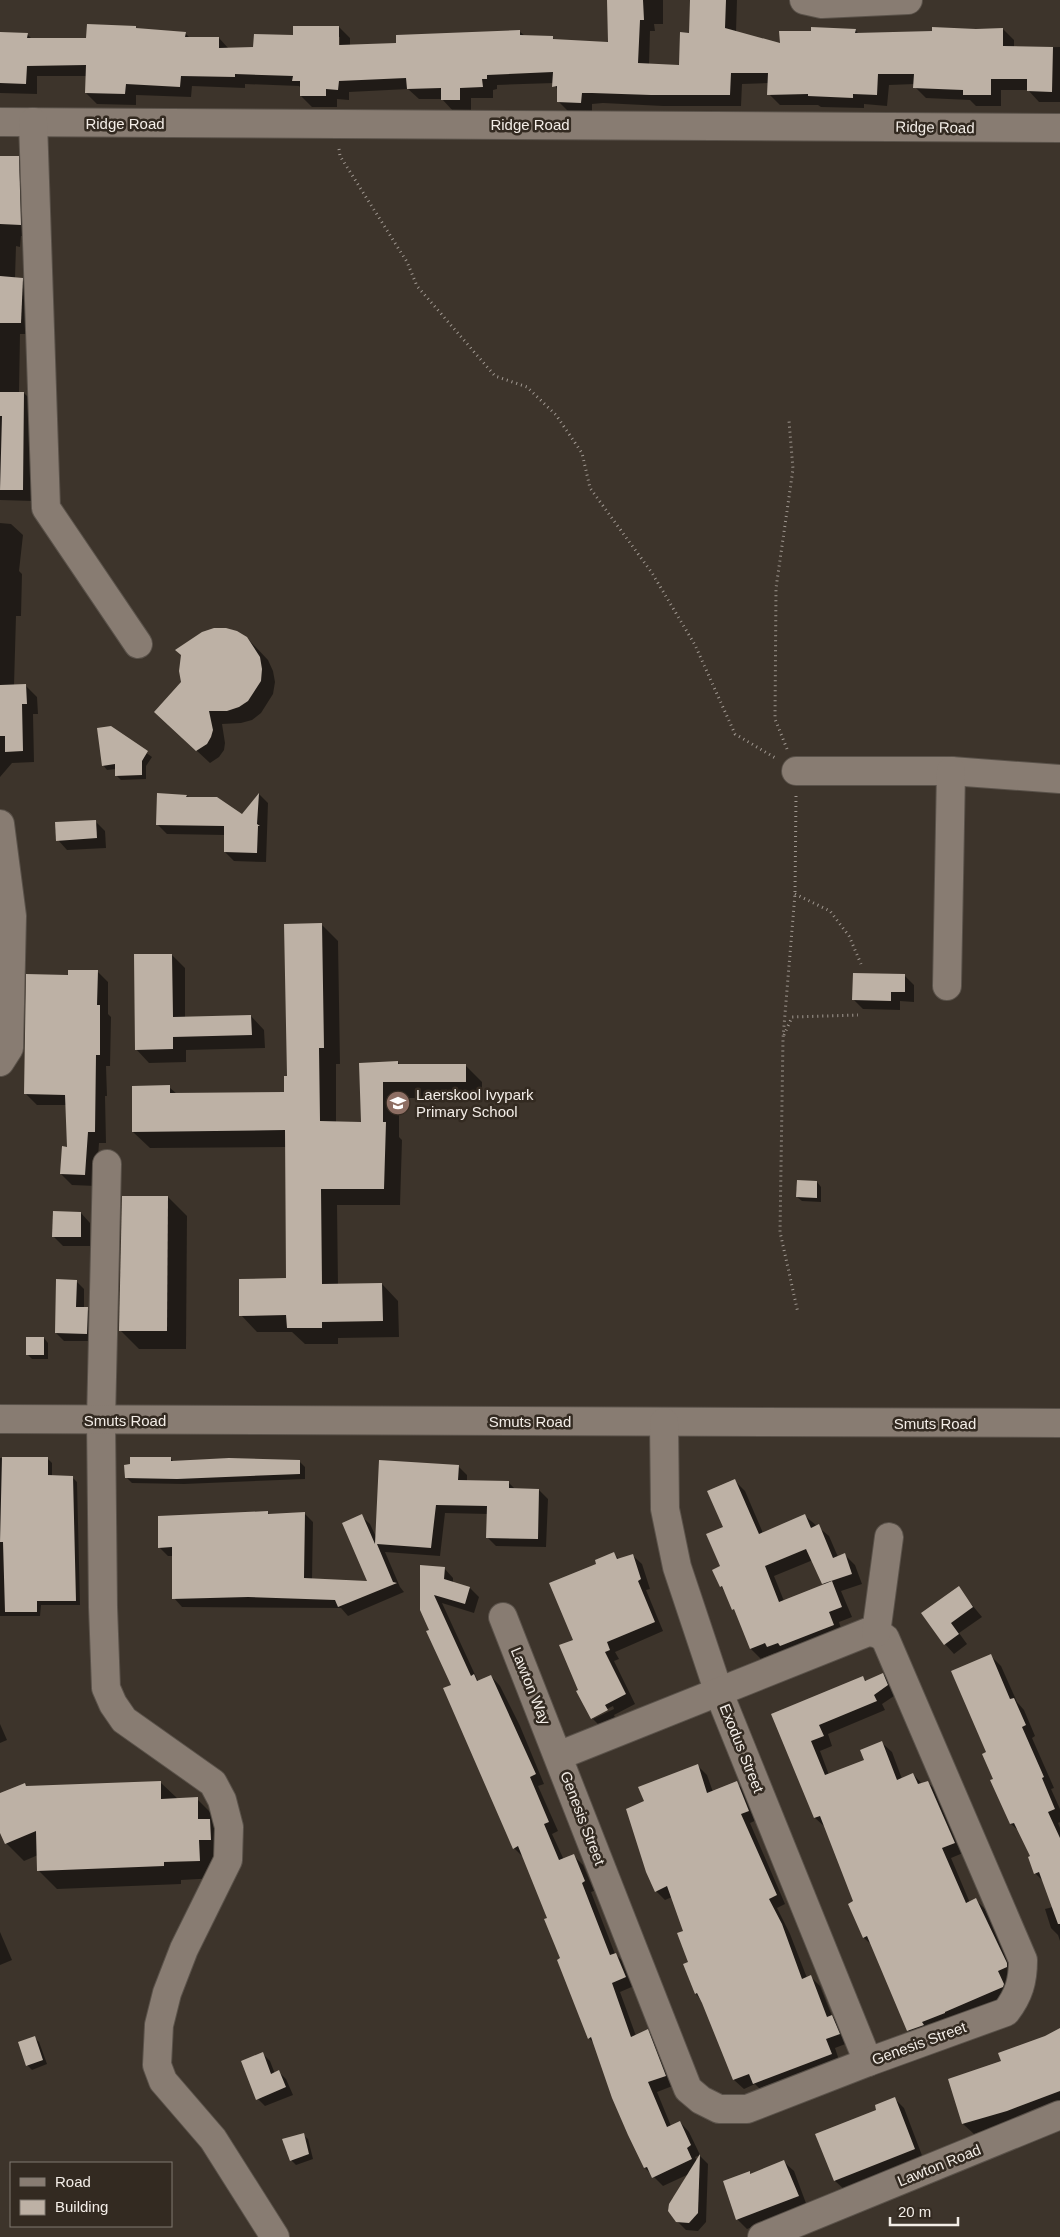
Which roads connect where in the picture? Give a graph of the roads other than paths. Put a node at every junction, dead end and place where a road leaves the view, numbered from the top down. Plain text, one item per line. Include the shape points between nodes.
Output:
1 (804, 0) edge
2 (908, 0) edge
3 (0, 122) edge
4 (33, 122) junction
5 (1060, 128) edge
6 (138, 644) dead end
7 (951, 770) junction
8 (796, 771) road end
9 (1060, 779) edge
10 (0, 824) edge
11 (946, 986) dead end
12 (0, 1062) edge
13 (107, 1164) dead end
14 (0, 1419) edge
15 (101, 1420) junction
16 (664, 1422) junction
17 (1060, 1423) edge
18 (889, 1537) dead end
19 (503, 1617) dead end
20 (876, 1633) junction
21 (720, 1692) junction
22 (558, 1756) junction
23 (868, 2062) junction
24 (1060, 2115) edge
25 (275, 2237) edge
26 (762, 2237) edge

1 - 2 street via 822,4
3 - 4 street, Ridge Road
4 - 5 street, Ridge Road
4 - 6 street via 46,508
7 - 8 street
7 - 9 street
7 - 11 street
10 - 12 street via 12,916 9,1048
13 - 15 street
14 - 15 street, Smuts Road
15 - 16 street, Smuts Road
15 - 25 street via 106,1688 124,1720 213,1783 222,1800 229,1827 228,1860 184,1949 167,1993 159,2025 157,2065 163,2081 213,2139
16 - 17 street, Smuts Road
16 - 21 street, Exodus Street via 665,1509 677,1567
18 - 20 street
19 - 22 street, Lawton Way
20 - 21 street via 868,1632
20 - 23 street, Genesis Street via 885,1638 1023,1960 1023,1978 1015,2000 1006,2012
21 - 22 street
21 - 23 street, Exodus Street
22 - 23 street, Genesis Street via 688,2089 719,2109 747,2109
24 - 26 street, Lawton Road

